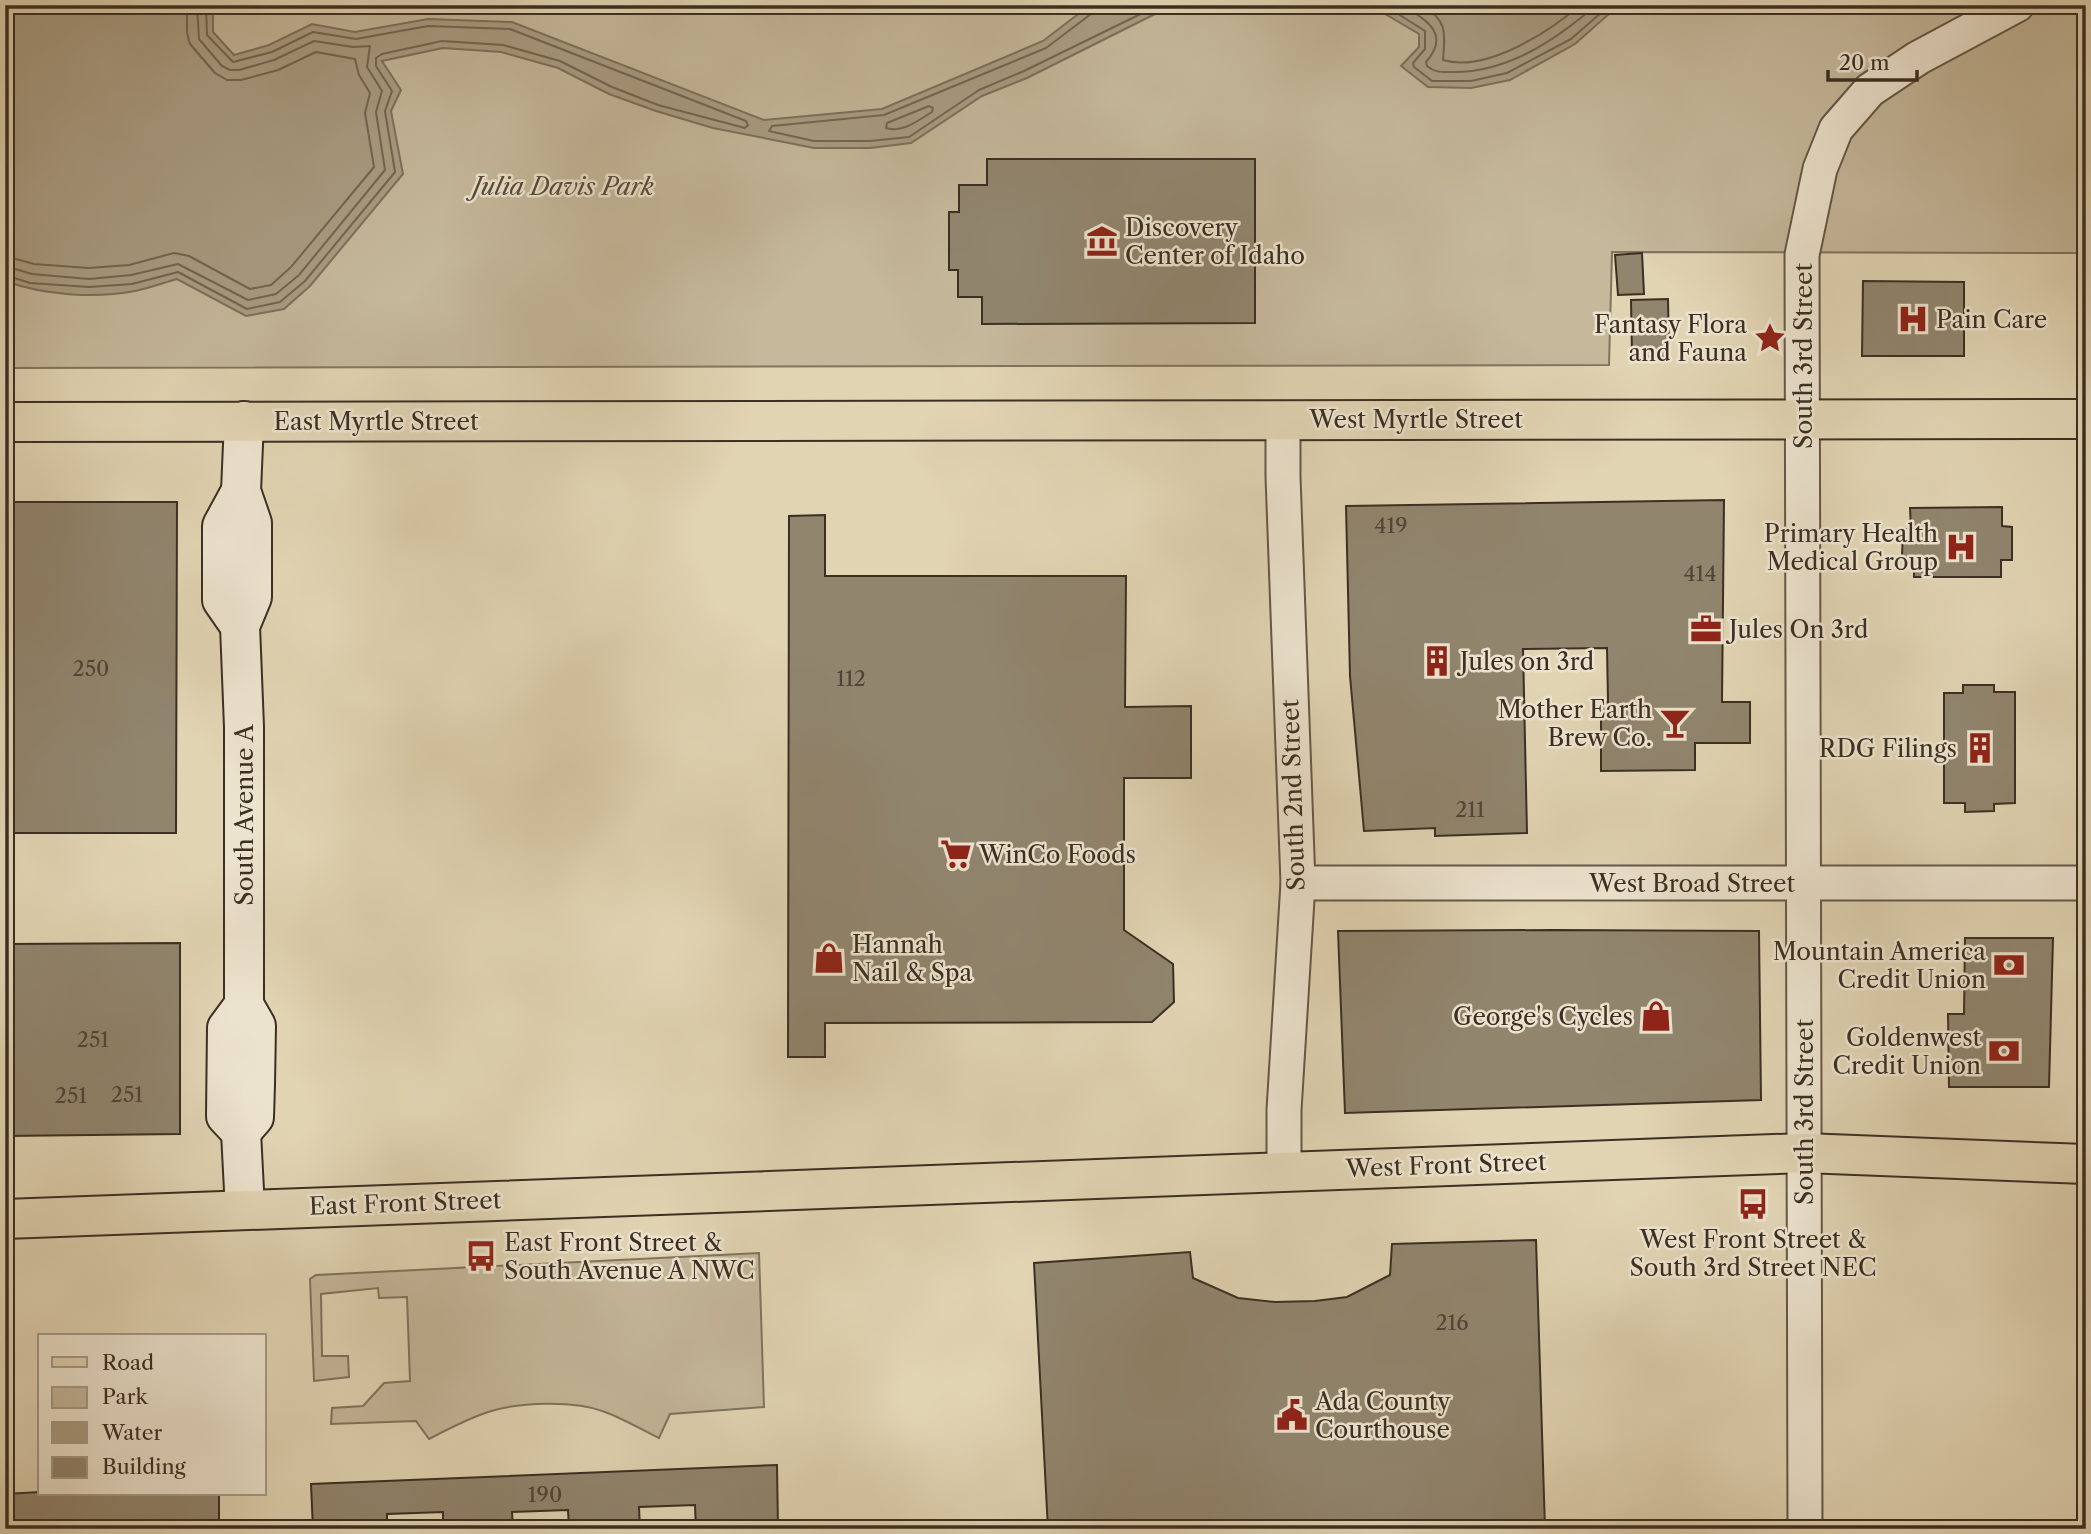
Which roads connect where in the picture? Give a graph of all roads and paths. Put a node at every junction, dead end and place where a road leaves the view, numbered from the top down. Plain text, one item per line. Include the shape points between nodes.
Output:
1 (2017, 5) edge
2 (1283, 419) junction
3 (1803, 419) junction
4 (2086, 419) edge
5 (244, 421) junction
6 (747, 421) joint
7 (5, 422) edge
8 (1298, 883) junction
9 (1804, 883) junction
10 (2086, 883) edge
11 (1804, 1153) junction
12 (2086, 1164) edge
13 (1284, 1170) junction
14 (806, 1188) joint
15 (245, 1209) junction
16 (5, 1219) edge
17 (1805, 1529) edge

1 - 3 street, South 3rd Street via 1918,58 1870,90 1836,129 1819,169 1802,255
2 - 3 main road, West Myrtle Street
2 - 6 main road, West Myrtle Street
2 - 8 street, South 2nd Street
3 - 4 main road, West Myrtle Street
3 - 9 street, South 3rd Street
5 - 6 main road, East Myrtle Street
5 - 7 main road, East Myrtle Street
5 - 15 street, South Avenue A via 241,491 252,523 253,597 240,626 244,1005 256,1026 254,1117 241,1132
8 - 9 street, West Broad Street
8 - 13 street, South 2nd Street
9 - 10 street, West Broad Street
9 - 11 street, South 3rd Street
11 - 12 main road, West Front Street
11 - 13 main road, West Front Street
11 - 17 street, South 3rd Street
13 - 14 main road, West Front Street
14 - 15 main road, East Front Street
15 - 16 main road, East Front Street

